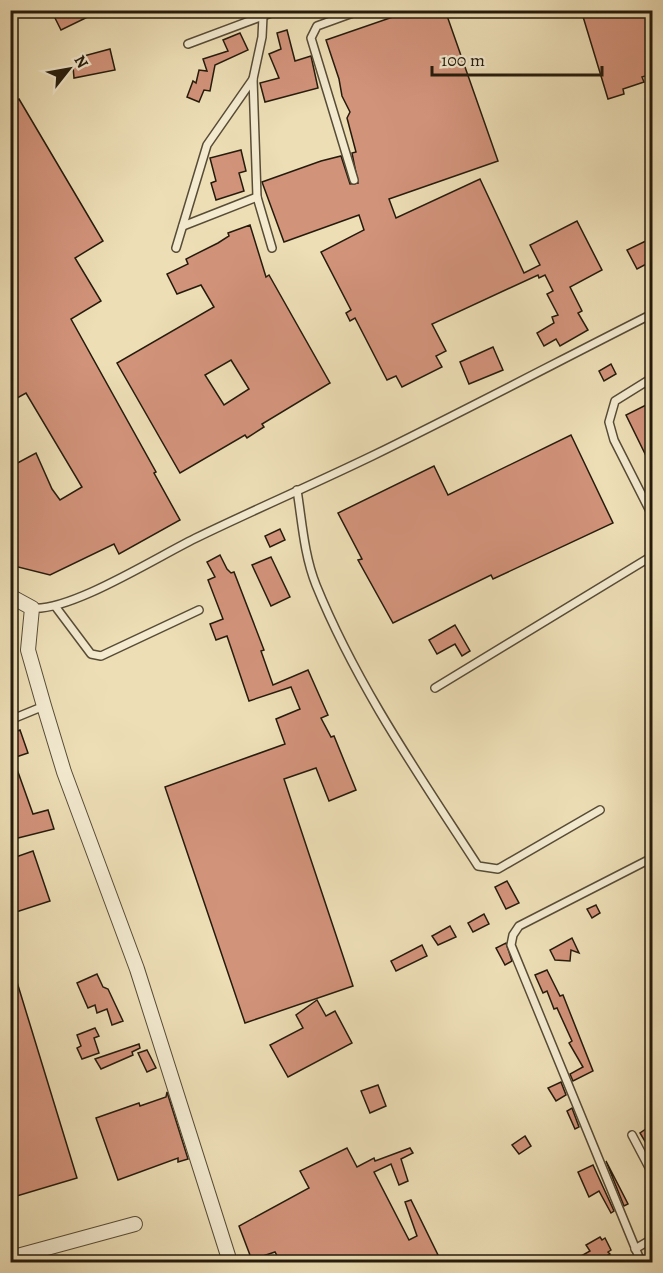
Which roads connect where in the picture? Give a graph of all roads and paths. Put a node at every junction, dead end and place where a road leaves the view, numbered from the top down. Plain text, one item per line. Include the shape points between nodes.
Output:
1 (279, 10) edge
2 (361, 10) edge
3 (263, 16) junction
4 (188, 44) dead end
5 (253, 79) junction
6 (354, 180) dead end
7 (257, 198) junction
8 (183, 226) junction
9 (176, 248) dead end
10 (272, 248) dead end
11 (652, 314) edge
12 (652, 378) edge
13 (297, 490) junction
14 (652, 515) edge
15 (652, 556) edge
16 (10, 596) edge
17 (55, 606) junction
18 (32, 608) junction
19 (199, 610) dead end
20 (435, 688) dead end
21 (44, 706) junction
22 (10, 720) edge
23 (600, 810) dead end
24 (652, 858) edge
25 (632, 1135) dead end
26 (652, 1173) edge
27 (135, 1224) dead end
28 (652, 1239) edge
29 (636, 1248) junction
30 (10, 1258) edge
31 (230, 1263) edge
32 (641, 1263) edge

1 - 3 lane
2 - 6 lane via 317,26 311,38
3 - 4 lane
3 - 5 lane
5 - 7 lane
5 - 8 lane via 207,145
7 - 8 lane
7 - 10 lane
8 - 9 lane
11 - 13 lane
12 - 14 lane via 615,401 609,422 614,440
13 - 17 lane
13 - 23 lane via 315,583 377,711 478,866 498,869
15 - 20 lane
16 - 18 street
17 - 18 lane
17 - 19 lane via 91,654 101,656
18 - 21 street via 28,650
21 - 22 lane
21 - 31 street via 64,772 137,969
24 - 29 lane via 519,926 511,945
25 - 26 lane
27 - 30 street
28 - 29 lane
29 - 32 lane

